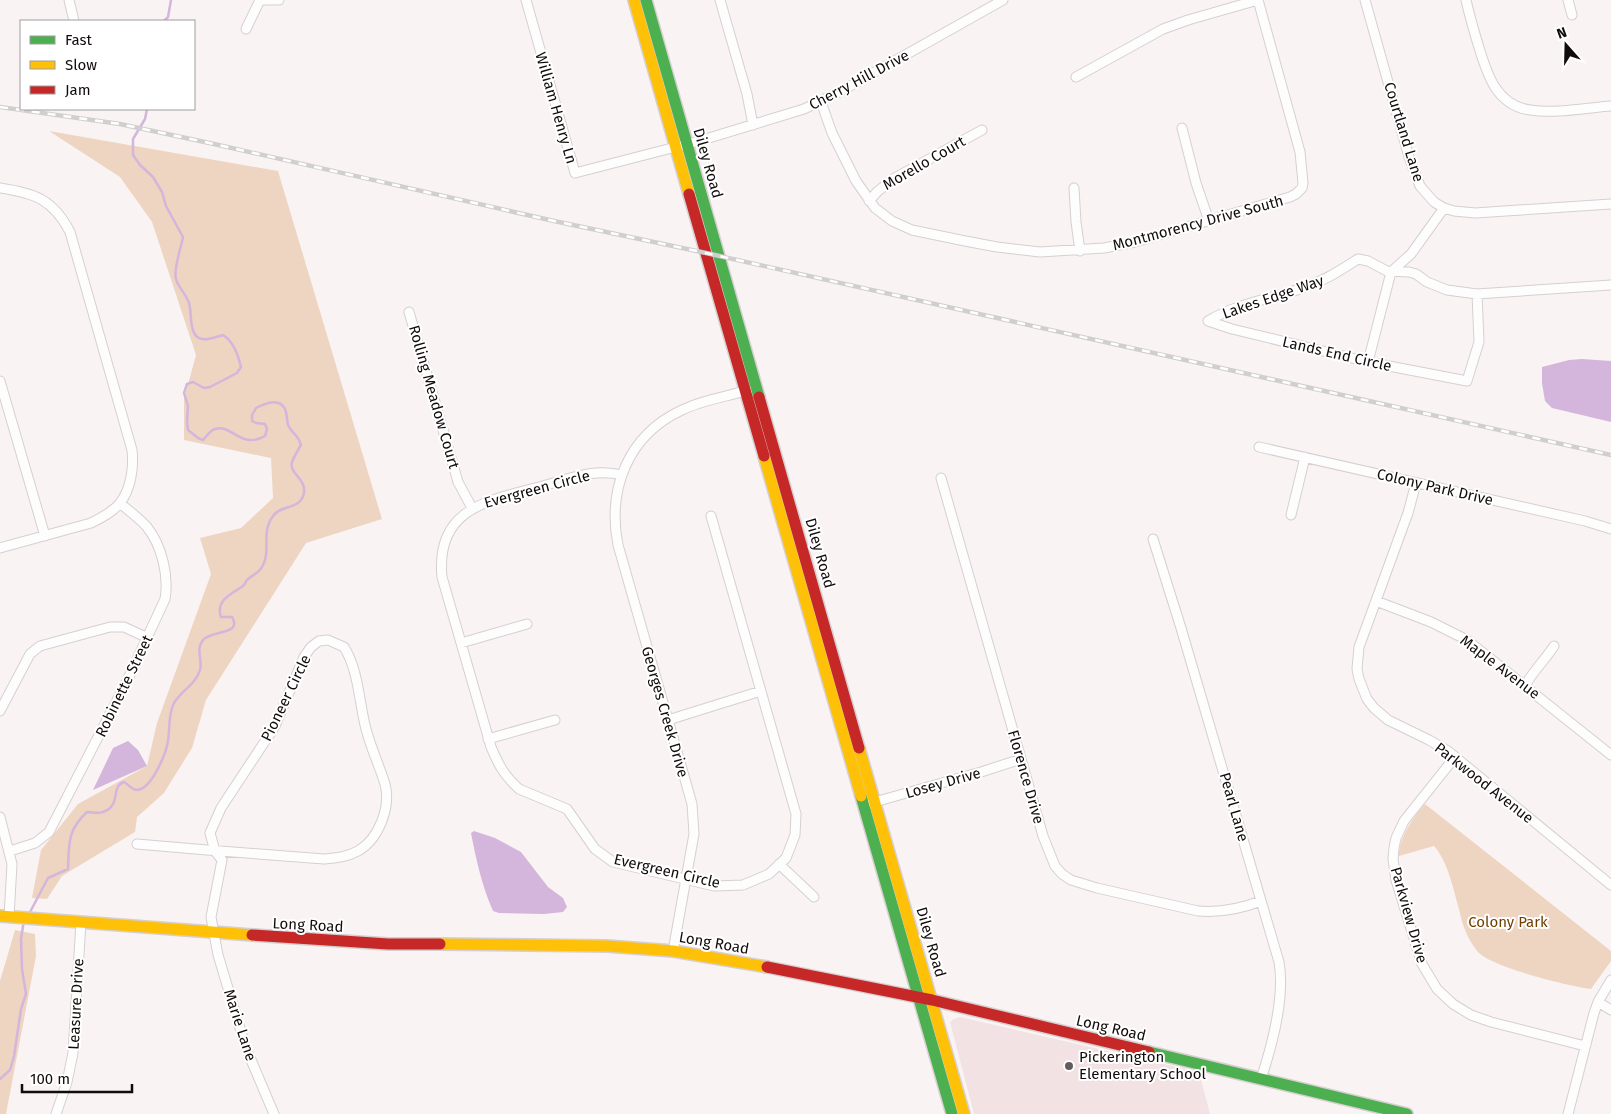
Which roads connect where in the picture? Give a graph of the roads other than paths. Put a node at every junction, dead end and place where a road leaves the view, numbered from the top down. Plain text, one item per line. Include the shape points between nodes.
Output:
1 (69, 0) edge
2 (260, 0) edge
3 (279, 0) edge
4 (526, 0) edge
5 (634, 0) edge
6 (646, 0) edge
7 (720, 0) edge
8 (1003, 0) edge
9 (1258, 0) edge
10 (1365, 0) edge
11 (1466, 0) edge
12 (1568, 0) edge
13 (1572, 15) dead end
14 (74, 20) edge
15 (246, 30) dead end
16 (1076, 77) dead end
17 (821, 102) junction
18 (1611, 106) edge
19 (753, 125) junction
20 (1182, 128) dead end
21 (982, 130) dead end
22 (681, 145) junction
23 (0, 188) edge
24 (1074, 188) dead end
25 (869, 201) junction
26 (1611, 204) edge
27 (1444, 208) junction
28 (1209, 221) junction
29 (1080, 251) junction
30 (1391, 272) junction
31 (1611, 285) edge
32 (1477, 294) junction
33 (409, 312) dead end
34 (1208, 321) joint
35 (1368, 362) junction
36 (0, 381) edge
37 (752, 389) junction
38 (1259, 447) dead end
39 (1305, 457) junction
40 (622, 475) junction
41 (941, 478) dead end
42 (458, 482) joint
43 (1416, 483) junction
44 (120, 503) junction
45 (472, 508) junction
46 (1291, 515) dead end
47 (711, 516) dead end
48 (1611, 529) edge
49 (45, 536) junction
50 (1152, 538) dead end
51 (0, 548) edge
52 (1376, 601) junction
53 (527, 624) dead end
54 (148, 638) junction
55 (461, 643) junction
56 (1554, 646) dead end
57 (1525, 686) junction
58 (761, 691) junction
59 (4, 692) edge
60 (0, 711) edge
61 (555, 720) dead end
62 (668, 720) junction
63 (488, 740) junction
64 (1611, 755) edge
65 (1454, 757) junction
66 (1021, 759) junction
67 (870, 803) junction
68 (0, 817) edge
69 (137, 844) dead end
70 (10, 851) junction
71 (215, 851) junction
72 (779, 864) junction
73 (687, 878) junction
74 (1611, 885) edge
75 (814, 897) dead end
76 (1261, 900) junction
77 (8, 916) edge
78 (81, 922) junction
79 (214, 933) junction
80 (673, 951) junction
81 (1611, 980) edge
82 (919, 998) junction
83 (932, 1000) junction
84 (1598, 1002) junction
85 (1611, 1010) edge
86 (1584, 1046) junction
87 (1261, 1079) junction
88 (56, 1114) edge
89 (274, 1114) edge
90 (952, 1114) edge
91 (964, 1114) edge
92 (1408, 1114) edge
93 (1568, 1114) edge

1 - 14 street
2 - 3 street
2 - 15 street
4 - 22 street, William Henry Ln via 575,173
5 - 22 main road, Diley Road
6 - 22 main road, Diley Road
7 - 19 street
8 - 17 street, Cherry Hill Drive
9 - 16 street via 1163,29
9 - 28 street, Montmorency Drive South via 1300,152 1302,188 1290,197
10 - 27 street, Courtland Lane via 1416,176 1426,194
11 - 18 street via 1490,80 1511,104 1542,111
12 - 13 street
17 - 19 street, Cherry Hill Drive
17 - 25 street, Montmorency Drive South via 832,133
19 - 22 street, Cherry Hill Drive
20 - 28 street
21 - 25 street, Morello Court via 893,179
22 - 37 main road, Diley Road
23 - 44 street via 28,193 46,202 63,219 70,232 132,450 131,475
24 - 29 street
25 - 29 street, Montmorency Drive South via 883,215 912,230 997,248
26 - 27 street, Courtland Lane via 1475,213
27 - 30 street via 1411,254
28 - 29 street, Montmorency Drive South via 1119,246
30 - 32 street, Lakes Edge Way via 1409,272 1442,288
30 - 34 street, Lakes Edge Way via 1358,259 1330,277 1237,307
30 - 35 street
31 - 32 street, Lakes Edge Way
32 - 35 street, Lands End Circle via 1479,342 1467,381
33 - 42 street, Rolling Meadow Court
34 - 35 street, Lands End Circle
36 - 49 street
37 - 40 street via 682,410 659,424 642,440
37 - 67 main road, Diley Road
38 - 39 street, Colony Park Drive
39 - 43 street, Colony Park Drive
39 - 46 street
40 - 45 street, Evergreen Circle via 607,472 586,474
40 - 62 street, Georges Creek Drive via 614,510 615,531
41 - 66 street, Florence Drive
42 - 45 street, Evergreen Circle
43 - 48 street, Colony Park Drive via 1585,520
43 - 52 street, Parkwood Avenue
44 - 49 street via 90,523
44 - 54 street, Robinette Street via 147,527 166,572 165,599
45 - 55 street, Evergreen Circle via 449,533 441,565
47 - 58 street, Evergreen Circle
49 - 51 street
50 - 76 street, Pearl Lane
52 - 57 street, Maple Avenue via 1452,632
52 - 65 street, Parkwood Avenue via 1357,658 1365,695 1388,720 1429,740
53 - 55 street
54 - 59 street via 115,626 40,646 30,654
54 - 70 street, Robinette Street via 49,832 35,843
55 - 63 street, Evergreen Circle
56 - 57 street
57 - 64 street, Maple Avenue
58 - 62 street
58 - 72 street, Evergreen Circle via 796,814 794,835 786,858
59 - 60 street
61 - 63 street
62 - 73 street, Georges Creek Drive via 692,804 694,834
63 - 73 street, Evergreen Circle via 502,772 513,784 567,810 595,849 613,862
65 - 74 street, Parkwood Avenue
65 - 86 street, Parkview Drive via 1404,821 1394,848 1396,880 1422,964 1437,989 1471,1015
66 - 67 street, Losey Drive
66 - 76 street, Florence Drive via 1050,856 1062,874 1071,880 1198,911 1230,910
67 - 82 main road, Diley Road
67 - 83 main road, Diley Road
68 - 70 street
69 - 71 street
70 - 77 street via 12,873
71 - 71 street, Pioneer Circle via 210,833 221,808 275,726 304,657 319,641 336,642 347,652 356,677 365,728 385,785 385,812 367,844 357,852 324,859
71 - 79 street, Pioneer Circle via 222,860 211,916
72 - 73 street, Evergreen Circle via 769,874 744,884 714,886
72 - 75 street
73 - 80 street, Georges Creek Drive
76 - 87 street, Pearl Lane via 1281,984 1278,1012
77 - 78 main road, Long Road
78 - 79 main road, Long Road
78 - 88 street, Leasure Drive via 74,1053
79 - 80 main road, Long Road via 388,944 607,946
79 - 89 street, Marie Lane via 235,1017
80 - 82 main road, Long Road
81 - 84 street
82 - 83 main road, Long Road
82 - 90 main road, Diley Road
83 - 87 main road, Long Road
83 - 91 main road, Diley Road
84 - 85 street
84 - 86 street
86 - 93 street
87 - 92 main road, Long Road

